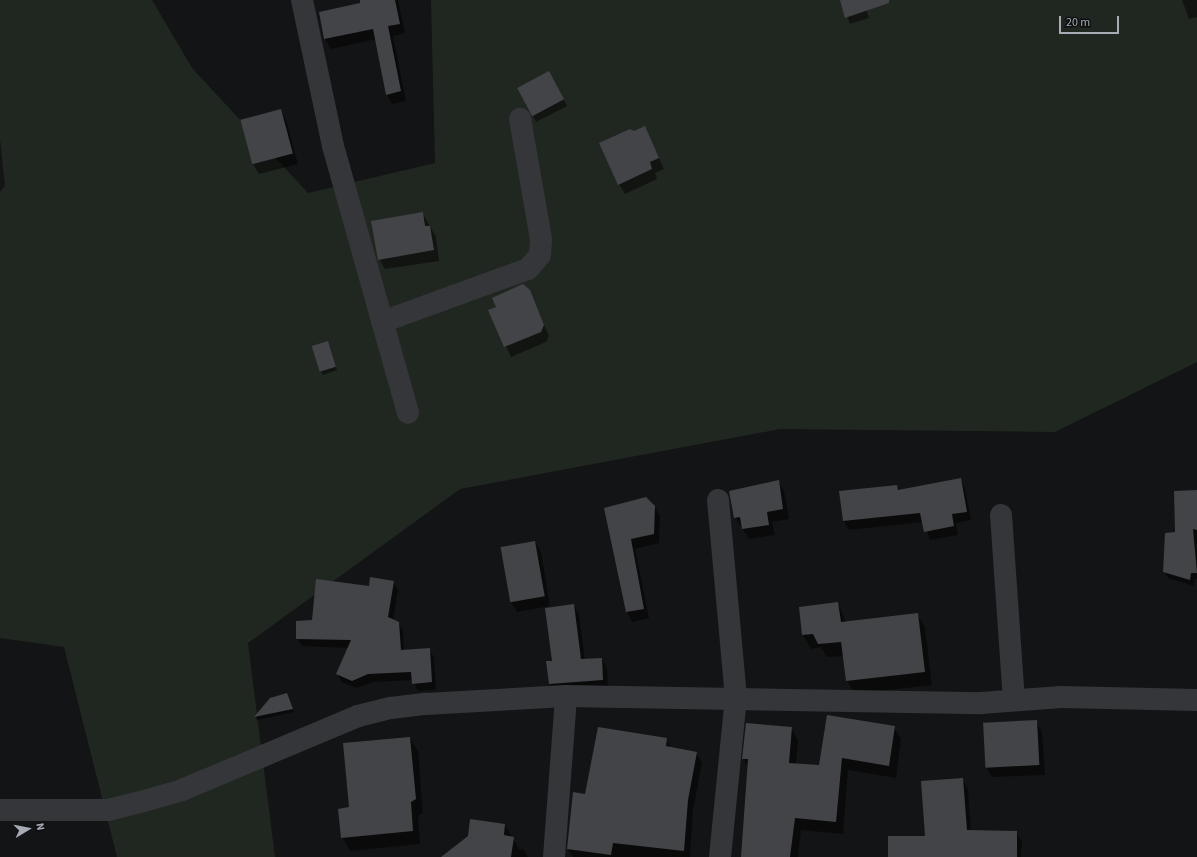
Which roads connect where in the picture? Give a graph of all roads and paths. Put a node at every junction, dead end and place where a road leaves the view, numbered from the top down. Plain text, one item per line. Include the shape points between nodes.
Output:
1 (302, 0) edge
2 (520, 118) dead end
3 (382, 322) junction
4 (408, 413) dead end
5 (718, 500) dead end
6 (1001, 514) dead end
7 (566, 696) junction
8 (736, 697) junction
9 (1014, 700) junction
10 (1197, 700) edge
11 (0, 810) edge
12 (554, 857) edge
13 (720, 857) edge

1 - 3 street via 334,146
2 - 3 street via 541,239 540,254 528,269
3 - 4 street
5 - 8 street
6 - 9 street
7 - 8 street
7 - 11 street via 391,708 358,716 182,790 144,801 108,810
7 - 12 street
8 - 9 street via 982,703
8 - 13 street
9 - 10 street via 1061,697

